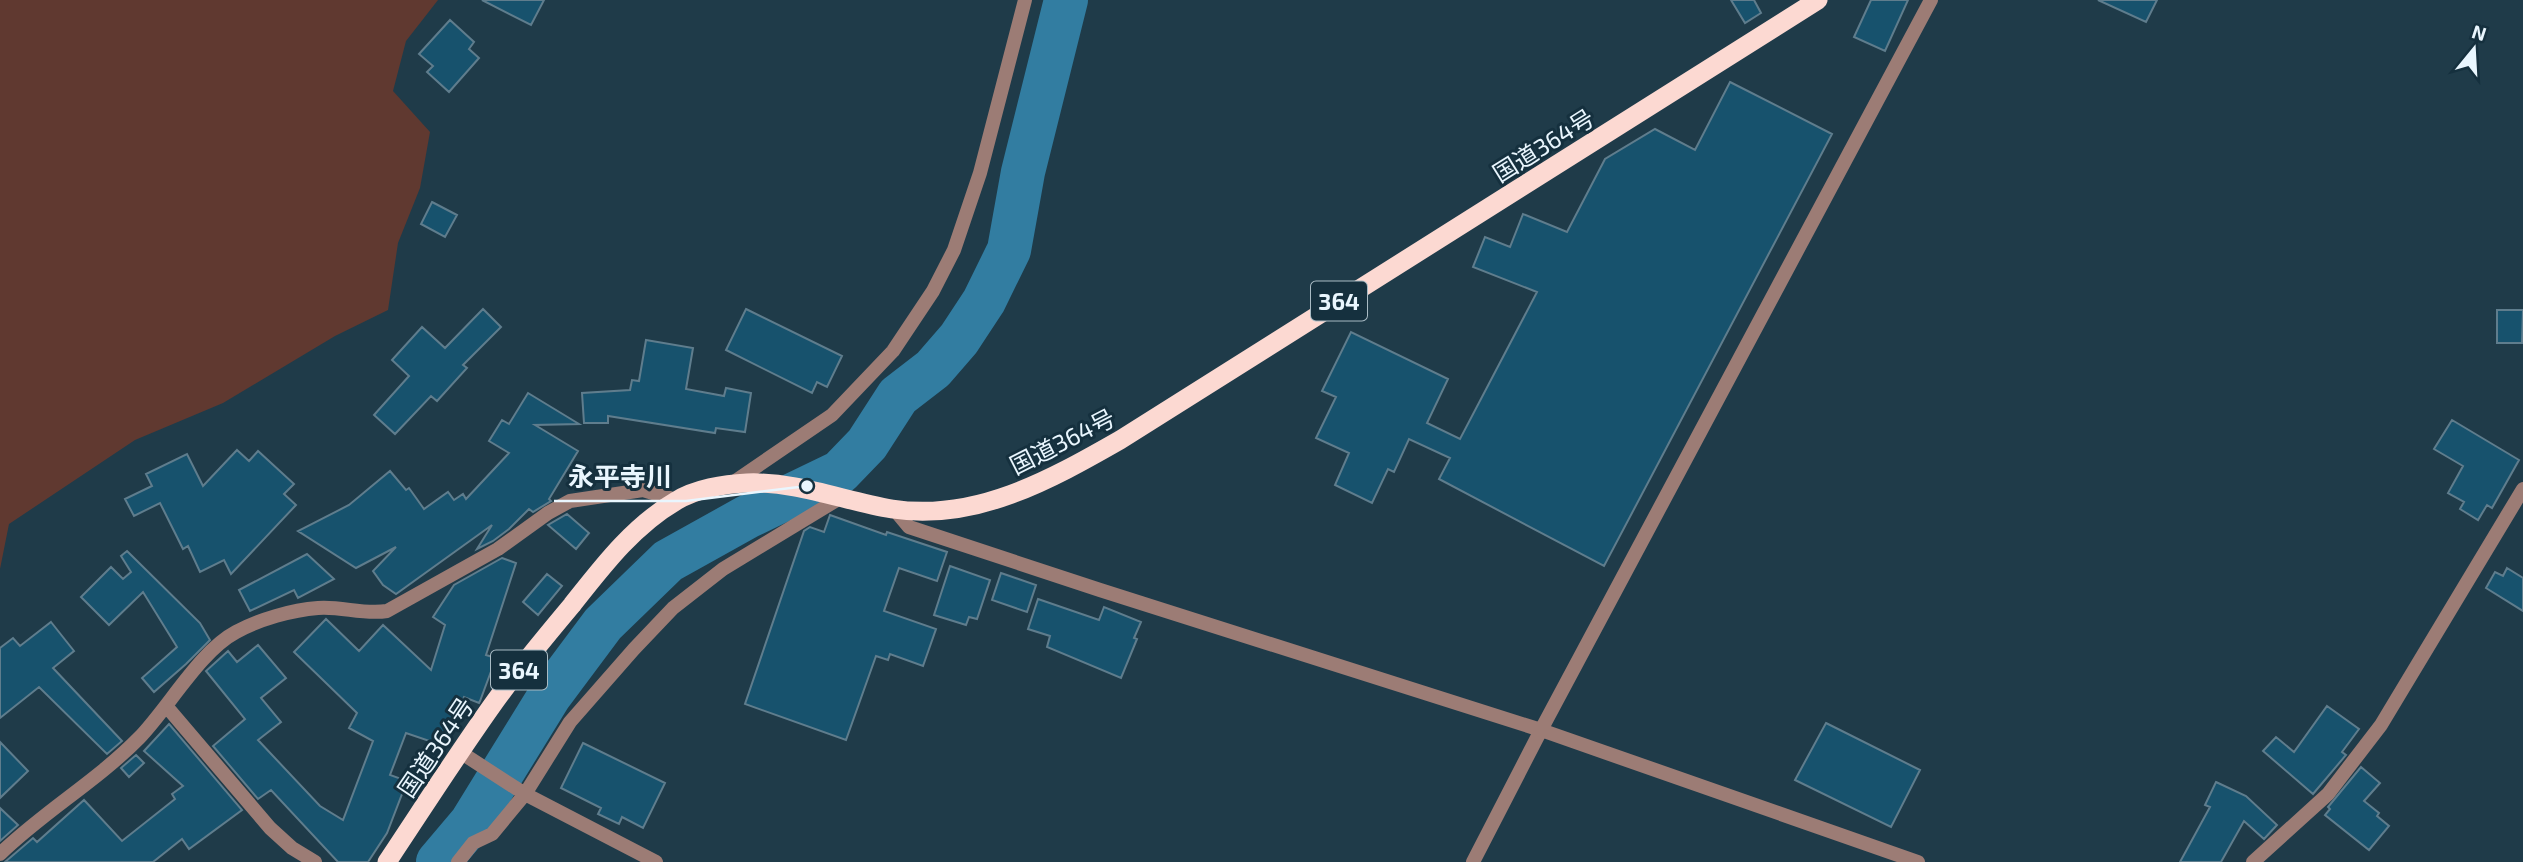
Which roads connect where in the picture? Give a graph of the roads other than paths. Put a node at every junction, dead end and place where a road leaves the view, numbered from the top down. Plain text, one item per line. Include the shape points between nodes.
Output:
1 (1025, 0) edge
2 (1818, 0) edge
3 (1931, 0) edge
4 (739, 483) junction
5 (2523, 489) edge
6 (835, 497) junction
7 (676, 500) junction
8 (894, 509) junction
9 (167, 707) junction
10 (1541, 730) junction
11 (466, 756) junction
12 (519, 790) junction
13 (0, 854) edge
14 (314, 862) edge
15 (387, 862) edge
16 (458, 862) edge
17 (656, 862) edge
18 (1473, 862) edge
19 (1917, 862) edge
20 (2253, 862) edge

1 - 4 street via 980,173 954,250 933,291 893,351 832,415
2 - 8 highway, 国道364号 / 364 via 1059,475 967,507 927,512
3 - 10 street
4 - 6 highway, 国道364号 / 364 via 787,486
4 - 7 highway, 国道364号 / 364
5 - 20 street via 2381,725 2328,794
6 - 8 highway, 国道364号 / 364
6 - 12 street via 723,569 673,608 570,722
7 - 9 street via 643,490 570,501 498,550 387,611 371,614 320,607 280,615 236,632 216,646
7 - 11 highway, 国道364号 / 364 via 613,554 497,698
8 - 10 street via 909,527
9 - 13 street via 99,776
9 - 14 street via 270,828
10 - 18 street
10 - 19 street
11 - 12 street
11 - 15 highway, 国道364号 / 364
12 - 16 street via 492,834 473,843
12 - 17 street

